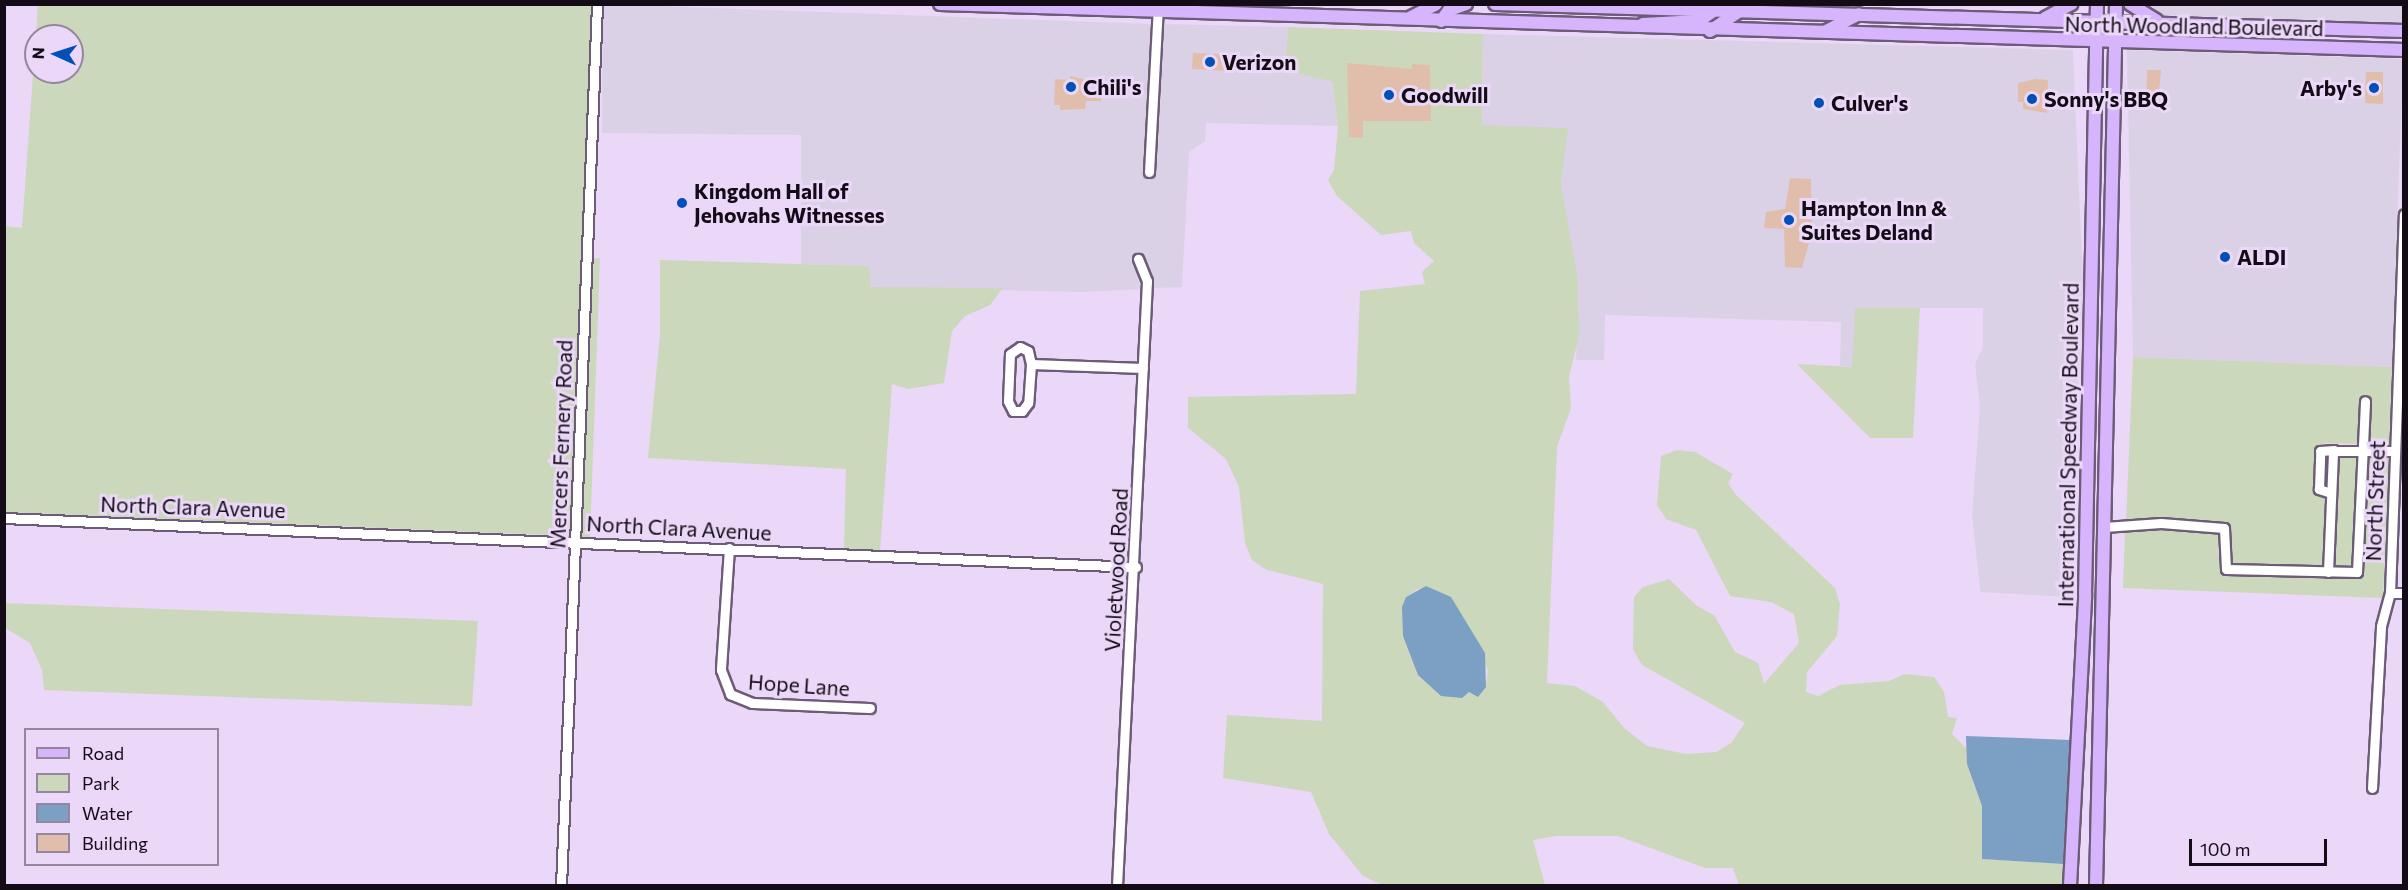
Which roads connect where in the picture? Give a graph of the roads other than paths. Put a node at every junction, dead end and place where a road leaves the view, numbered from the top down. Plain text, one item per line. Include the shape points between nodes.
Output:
1 (597, 4) edge
2 (940, 4) edge
3 (1436, 4) edge
4 (1466, 4) edge
5 (1495, 4) edge
6 (2071, 4) edge
7 (2097, 4) edge
8 (2116, 4) edge
9 (2130, 4) edge
10 (1716, 7) edge
11 (1157, 8) edge
12 (1741, 10) junction
13 (1859, 14) junction
14 (1398, 20) junction
15 (2039, 20) junction
16 (1441, 21) junction
17 (2097, 22) junction
18 (2115, 22) junction
19 (2166, 23) junction
20 (2273, 27) junction
21 (1621, 28) junction
22 (1710, 31) junction
23 (2403, 31) edge
24 (1816, 34) junction
25 (2095, 43) junction
26 (2114, 43) junction
27 (2272, 47) junction
28 (2403, 50) edge
29 (2094, 128) junction
30 (2112, 128) junction
31 (1149, 172) dead end
32 (2403, 214) edge
33 (2110, 230) junction
34 (2092, 237) junction
35 (1138, 259) dead end
36 (2090, 325) junction
37 (2108, 331) junction
38 (2401, 335) edge
39 (1031, 364) junction
40 (1143, 368) junction
41 (2365, 401) dead end
42 (2363, 449) junction
43 (2395, 451) junction
44 (2088, 455) junction
45 (2105, 456) junction
46 (4, 518) edge
47 (2104, 527) junction
48 (575, 541) junction
49 (729, 548) junction
50 (1136, 567) junction
51 (2328, 572) junction
52 (2390, 593) junction
53 (2403, 593) edge
54 (2085, 595) junction
55 (2102, 598) junction
56 (870, 708) dead end
57 (2372, 788) dead end
58 (561, 885) edge
59 (1117, 885) edge
60 (2070, 885) edge
61 (2096, 885) edge

1 - 48 street, Mercers Fernery Road
2 - 11 main road, North Woodland Boulevard
3 - 14 main road via 1424,14
4 - 16 main road via 1449,10
5 - 10 main road, North Woodland Boulevard
6 - 15 main road
7 - 17 main road, International Speedway Boulevard
8 - 18 main road, International Speedway Boulevard
9 - 19 main road
10 - 12 main road, North Woodland Boulevard
10 - 21 main road via 1700,21 1661,20
11 - 14 main road, North Woodland Boulevard
11 - 31 street
12 - 13 main road, North Woodland Boulevard
12 - 22 main road
13 - 15 main road, North Woodland Boulevard
13 - 24 main road via 1844,26
14 - 16 main road, North Woodland Boulevard
15 - 17 main road, North Woodland Boulevard
16 - 21 main road, North Woodland Boulevard
17 - 18 main road, North Woodland Boulevard
17 - 25 main road, International Speedway Boulevard
18 - 19 main road, North Woodland Boulevard
18 - 26 main road, International Speedway Boulevard
19 - 20 main road, North Woodland Boulevard
20 - 23 main road, North Woodland Boulevard
20 - 27 street
21 - 22 main road, North Woodland Boulevard
22 - 24 main road, North Woodland Boulevard
24 - 25 main road, North Woodland Boulevard
25 - 26 main road, North Woodland Boulevard
25 - 29 main road, International Speedway Boulevard
26 - 27 main road, North Woodland Boulevard
26 - 30 main road, International Speedway Boulevard
27 - 28 main road, North Woodland Boulevard
29 - 30 main road
29 - 34 main road, International Speedway Boulevard
30 - 33 main road, International Speedway Boulevard
32 - 38 street, North Street
33 - 34 main road
33 - 37 main road, International Speedway Boulevard
34 - 36 main road, International Speedway Boulevard
35 - 40 street, Violetwood Road via 1147,281
36 - 37 main road
36 - 44 main road, International Speedway Boulevard
37 - 45 main road, International Speedway Boulevard
38 - 43 street, North Street
39 - 39 street via 1028,403 1022,411 1012,411 1008,401 1013,350 1028,351
39 - 40 street
40 - 50 street, Violetwood Road
41 - 42 street
42 - 43 street
42 - 51 street via 2358,569
42 - 51 street via 2334,450
43 - 52 street, North Street
44 - 45 main road
44 - 54 main road, International Speedway Boulevard
45 - 47 main road, International Speedway Boulevard
46 - 48 street, North Clara Avenue
47 - 51 street via 2162,523 2224,528 2226,569
47 - 55 main road, International Speedway Boulevard
48 - 49 street, North Clara Avenue
48 - 58 street, Mercers Fernery Road
49 - 50 street, North Clara Avenue
49 - 56 street, Hope Lane via 722,670 730,694 752,703
50 - 59 street, Violetwood Road
52 - 53 street
52 - 57 street, North Street via 2381,626
54 - 55 main road
54 - 60 main road, International Speedway Boulevard
55 - 61 main road, International Speedway Boulevard

